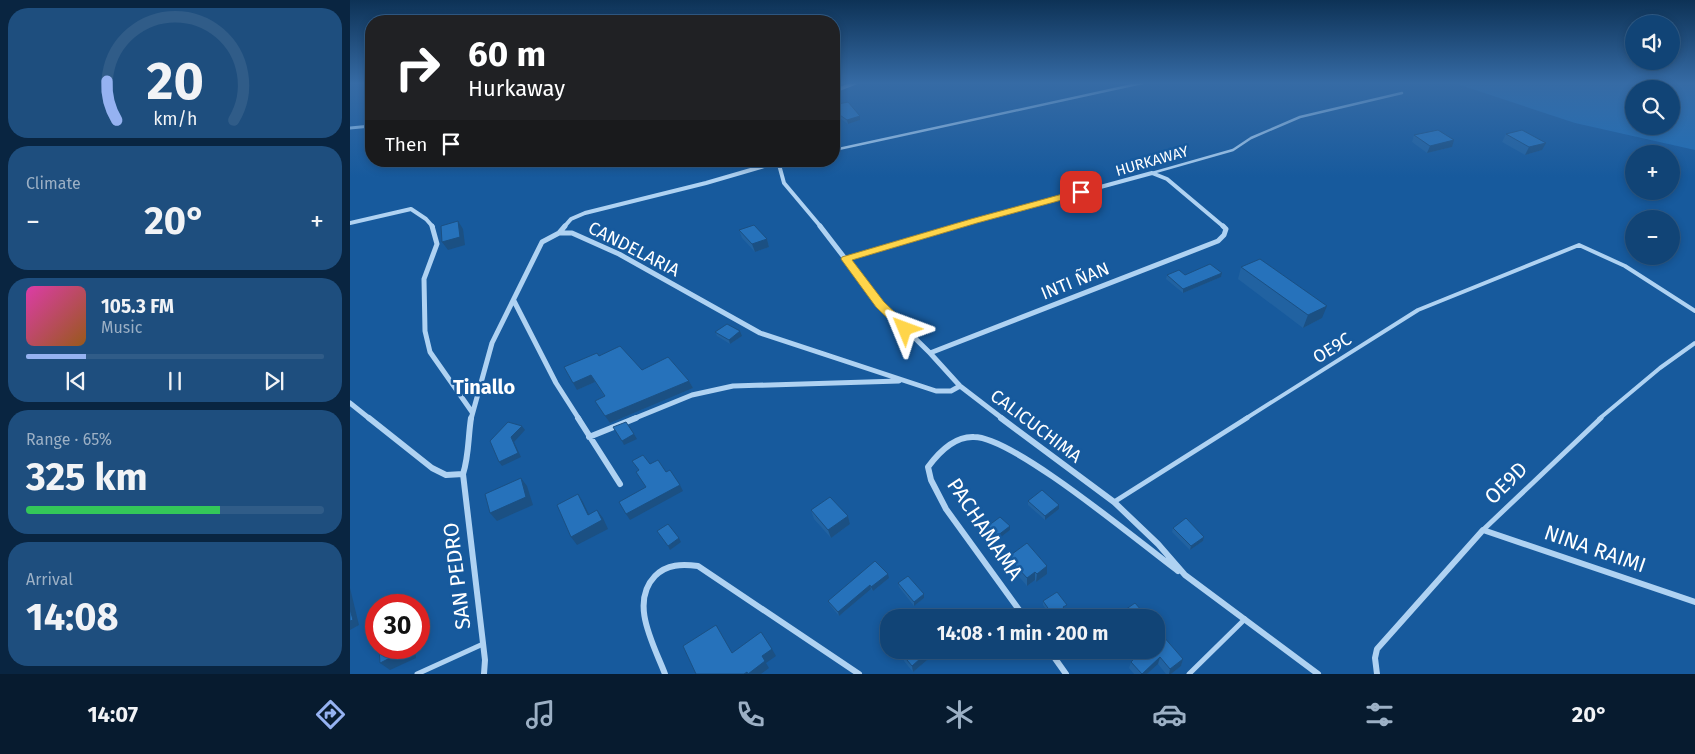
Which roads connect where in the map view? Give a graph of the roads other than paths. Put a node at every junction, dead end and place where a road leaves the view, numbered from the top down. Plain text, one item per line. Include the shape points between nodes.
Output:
1 (997, 114) edge
2 (1311, 114) edge
3 (840, 149) edge
4 (761, 167) edge
5 (780, 167) edge
6 (1152, 173) junction
7 (350, 223) edge
8 (559, 233) junction
9 (846, 259) junction
10 (514, 301) junction
11 (1695, 311) edge
12 (1695, 343) edge
13 (930, 353) junction
14 (904, 381) junction
15 (960, 386) junction
16 (350, 403) edge
17 (472, 412) junction
18 (589, 437) junction
19 (463, 474) junction
20 (620, 484) dead end
21 (1114, 502) junction
22 (1483, 530) junction
23 (1184, 575) junction
24 (1695, 602) edge
25 (1018, 609) edge
26 (1244, 619) junction
27 (483, 644) junction
28 (1055, 659) edge
29 (418, 674) edge
30 (484, 674) edge
31 (665, 674) edge
32 (859, 674) edge
33 (1066, 674) edge
34 (1189, 674) edge
35 (1318, 674) edge
36 (1377, 674) edge

1 - 3 lane
2 - 6 lane, HURKAWAY via 1251,138 1233,150
4 - 8 street via 585,213 571,219
5 - 9 street, CALICUCHIMA via 784,184
6 - 9 street, HURKAWAY
6 - 13 street, INTI ÑAN via 1167,179 1226,229 1224,235 1218,241
7 - 17 street via 411,209 434,229 437,244 424,279 425,331 430,352
8 - 10 street, CANDELARIA via 542,242
8 - 14 street, CANDELARIA via 572,233 618,254 760,333
9 - 13 street, CALICUCHIMA via 880,304
10 - 17 street, CANDELARIA via 492,344
10 - 18 street via 556,383
11 - 21 lane, OE9C via 1642,274 1610,257 1579,246 1418,310
12 - 22 lane, OE9D via 1616,403
13 - 15 street, CALICUCHIMA
14 - 15 street, CANDELARIA via 944,392
14 - 18 street via 733,386 692,395
15 - 21 street, CALICUCHIMA
16 - 19 street via 432,468 446,476
17 - 19 street, CANDELARIA via 468,460
18 - 20 street
19 - 27 street, SAN PEDRO
21 - 23 street, CALICUCHIMA via 1158,544
22 - 24 street, NINA RAIMI
22 - 36 street, OE9D via 1377,649 1374,658
23 - 25 street, PACHAMAMA via 1139,544 1071,489 1004,446 981,437 961,438 936,454 928,467 931,480 946,509
23 - 26 street, CALICUCHIMA
26 - 34 lane
26 - 35 street, CALICUCHIMA
27 - 29 lane
27 - 30 street, SAN PEDRO
28 - 33 street
31 - 32 street via 645,617 642,597 654,576 677,564 698,566

